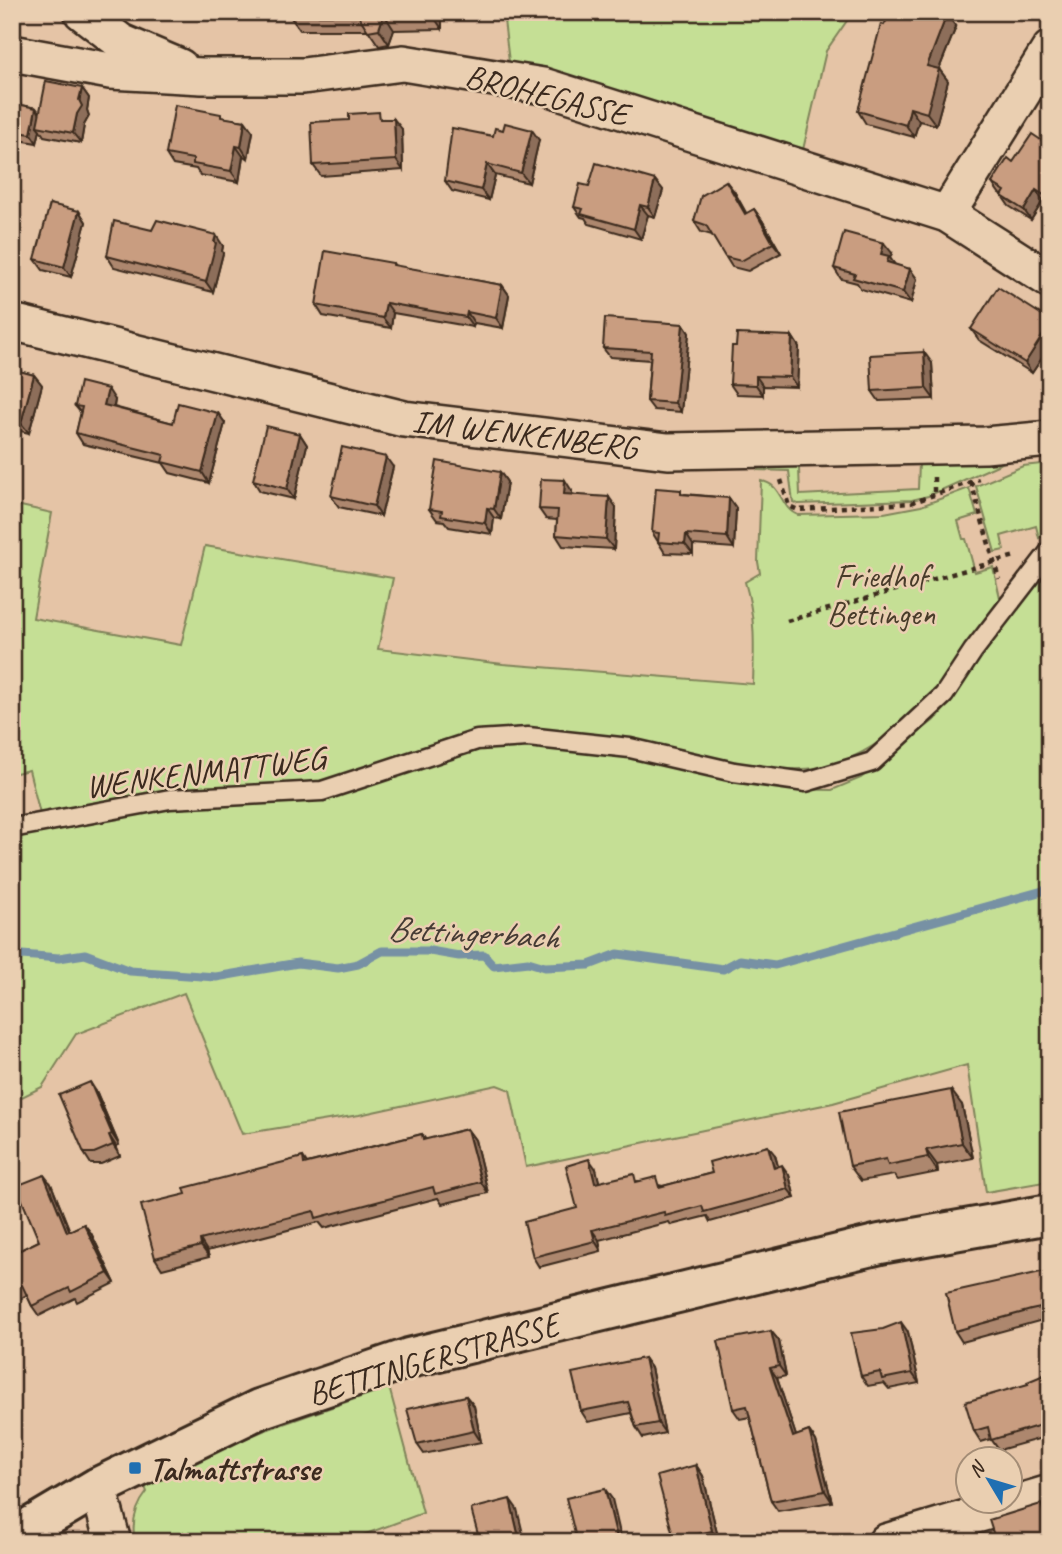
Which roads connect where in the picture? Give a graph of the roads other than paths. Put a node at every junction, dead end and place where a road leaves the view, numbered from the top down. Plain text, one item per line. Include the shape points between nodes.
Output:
1 (82, 12) edge
2 (1050, 49) edge
3 (12, 53) edge
4 (202, 76) junction
5 (947, 214) junction
6 (1050, 280) edge
7 (12, 322) edge
8 (1050, 439) edge
9 (1050, 551) edge
10 (12, 828) edge
11 (1050, 1214) edge
12 (98, 1487) junction
13 (1050, 1493) edge
14 (928, 1536) edge
15 (12, 1538) edge
16 (113, 1542) edge
17 (886, 1542) edge

1 - 4 street via 121,41
2 - 5 street
3 - 4 street, BROHEGASSE via 110,71
4 - 5 street, BROHEGASSE via 303,76 403,63 543,86
5 - 6 street, BROHEGASSE
7 - 8 street, IM WENKENBERG via 404,419 668,451 985,446
9 - 10 lane, WENKENMATTWEG via 944,695 872,762 806,782 772,779 630,747 528,737 477,740 322,791 170,799
11 - 12 street, BETTINGERSTRASSE via 880,1244 409,1358 259,1409
12 - 15 street, BETTINGERSTRASSE
12 - 16 street
13 - 14 street
14 - 17 street

